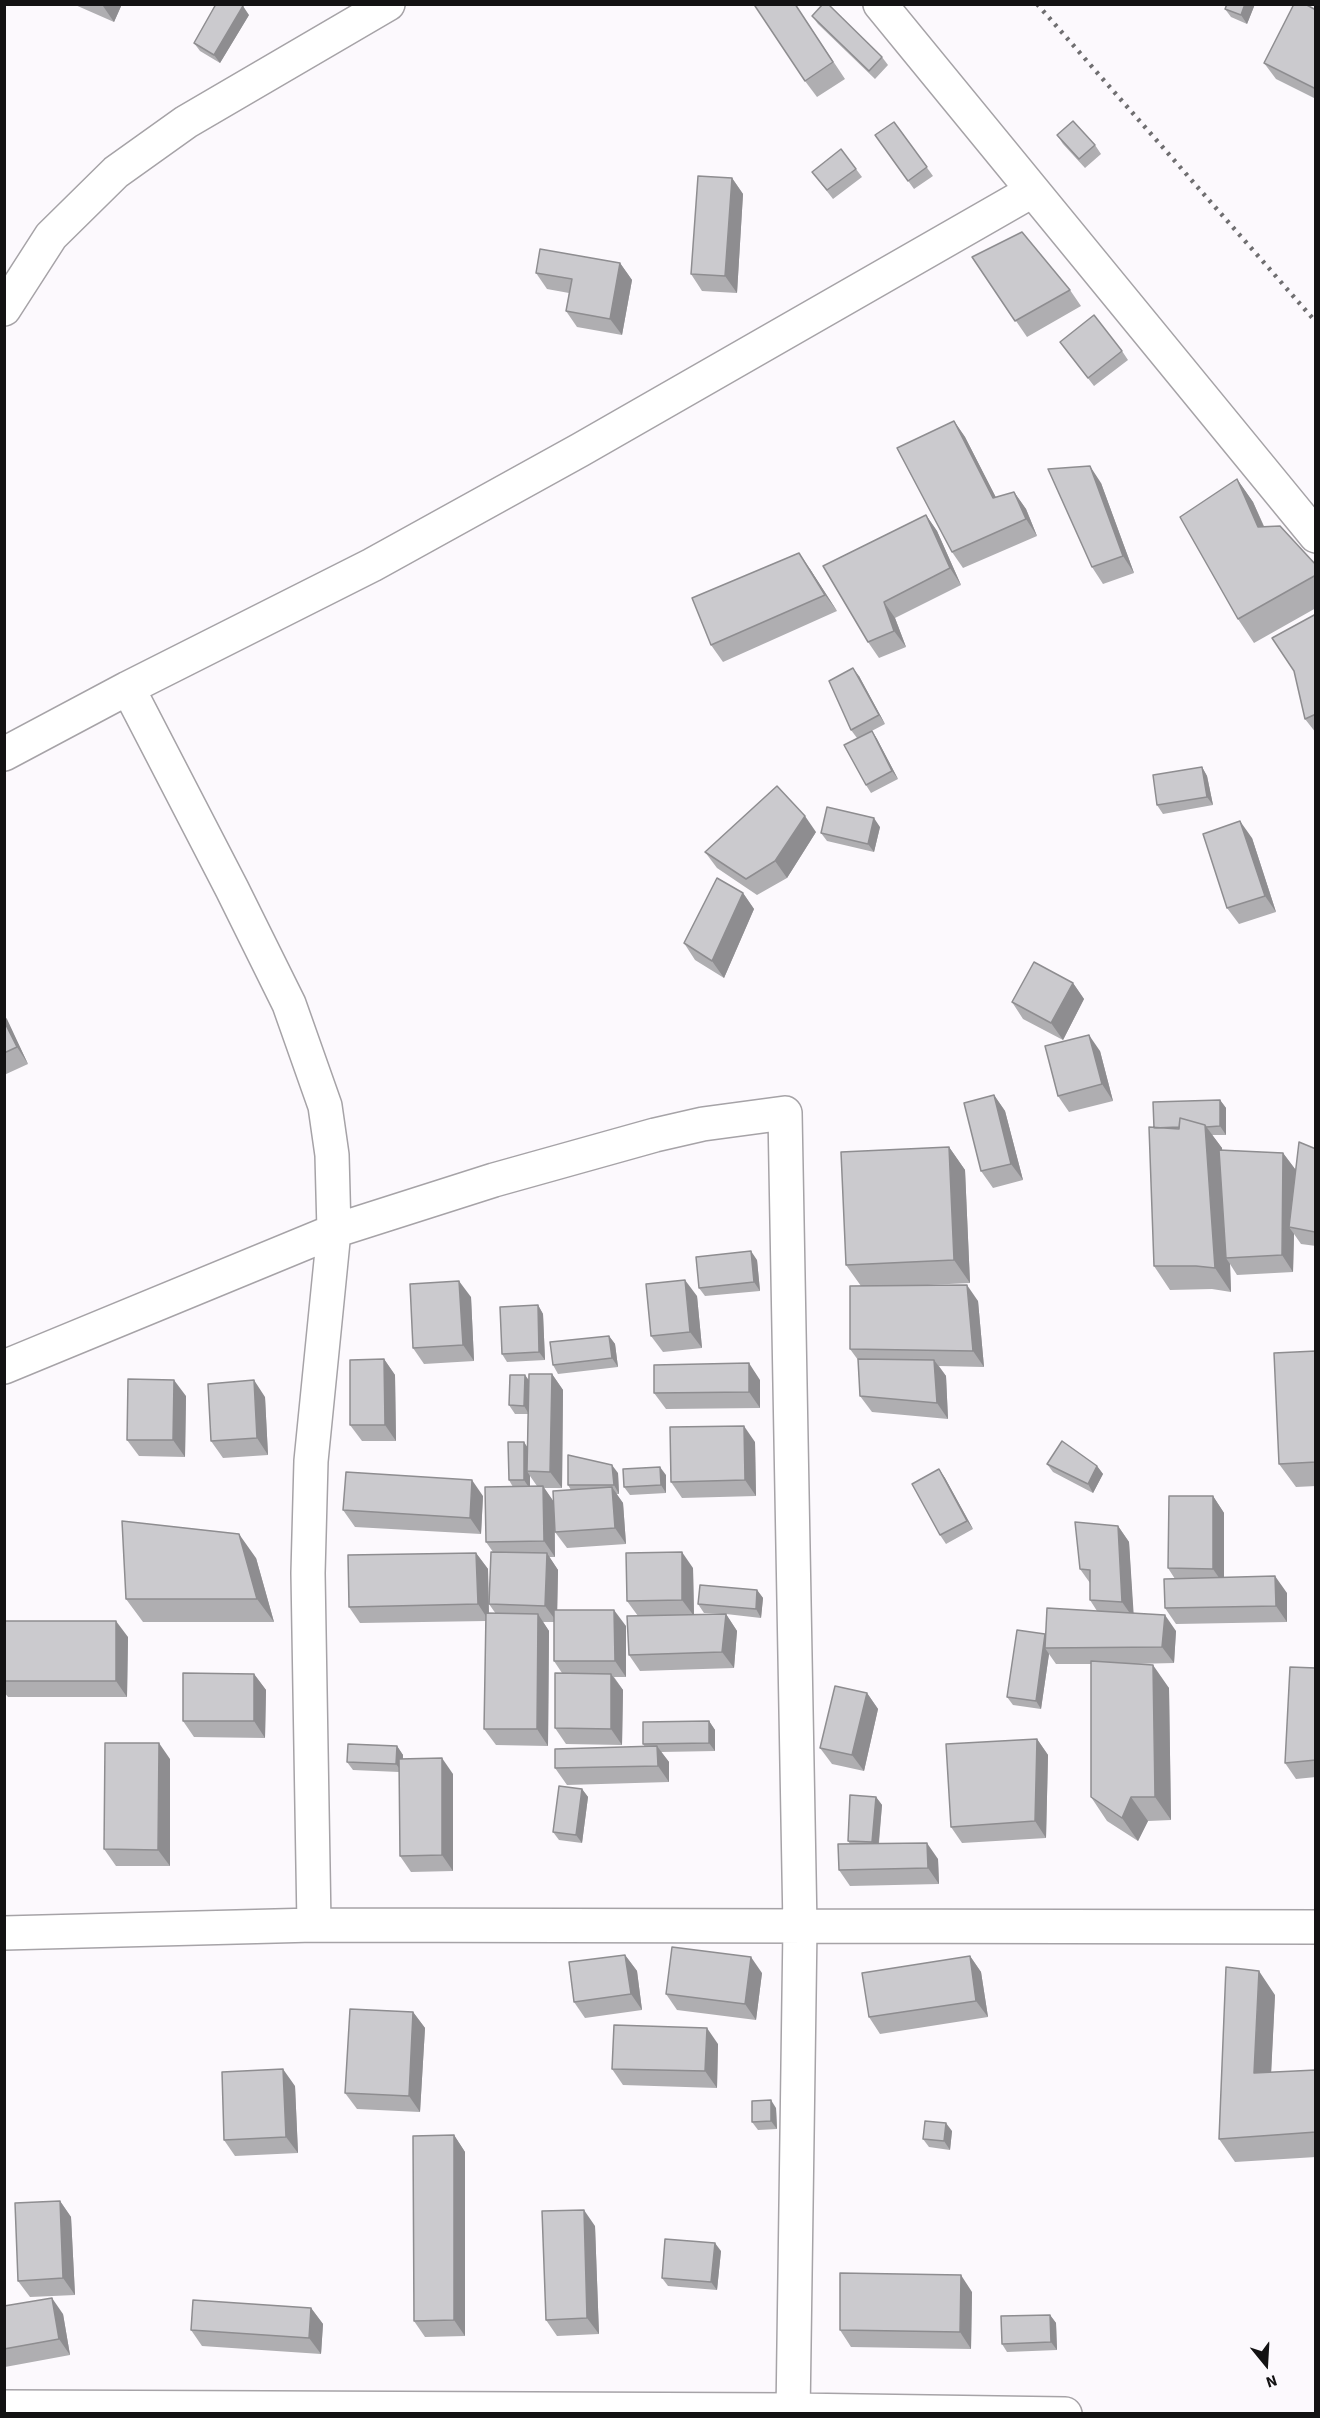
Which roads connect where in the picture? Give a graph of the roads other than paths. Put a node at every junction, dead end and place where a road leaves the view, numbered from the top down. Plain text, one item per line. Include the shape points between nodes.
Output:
1 (388, 4) edge
2 (880, 4) edge
3 (1032, 191) junction
4 (4, 309) edge
5 (1316, 536) edge
6 (128, 688) junction
7 (4, 754) edge
8 (334, 1231) junction
9 (4, 1367) edge
10 (314, 1925) junction
11 (800, 1927) junction
12 (1316, 1927) edge
13 (4, 1933) edge
14 (4, 2407) edge
15 (793, 2412) edge
16 (1065, 2414) edge

1 - 4 street via 186,122 116,172 51,236
2 - 3 street
3 - 5 street
3 - 6 street via 372,566
6 - 7 street
6 - 8 street via 289,1004 326,1106
8 - 9 street
8 - 10 street via 311,1461
8 - 11 street via 494,1180 656,1135 784,1113
10 - 11 street
10 - 13 street
11 - 12 street
11 - 15 street
14 - 15 street
15 - 16 street

